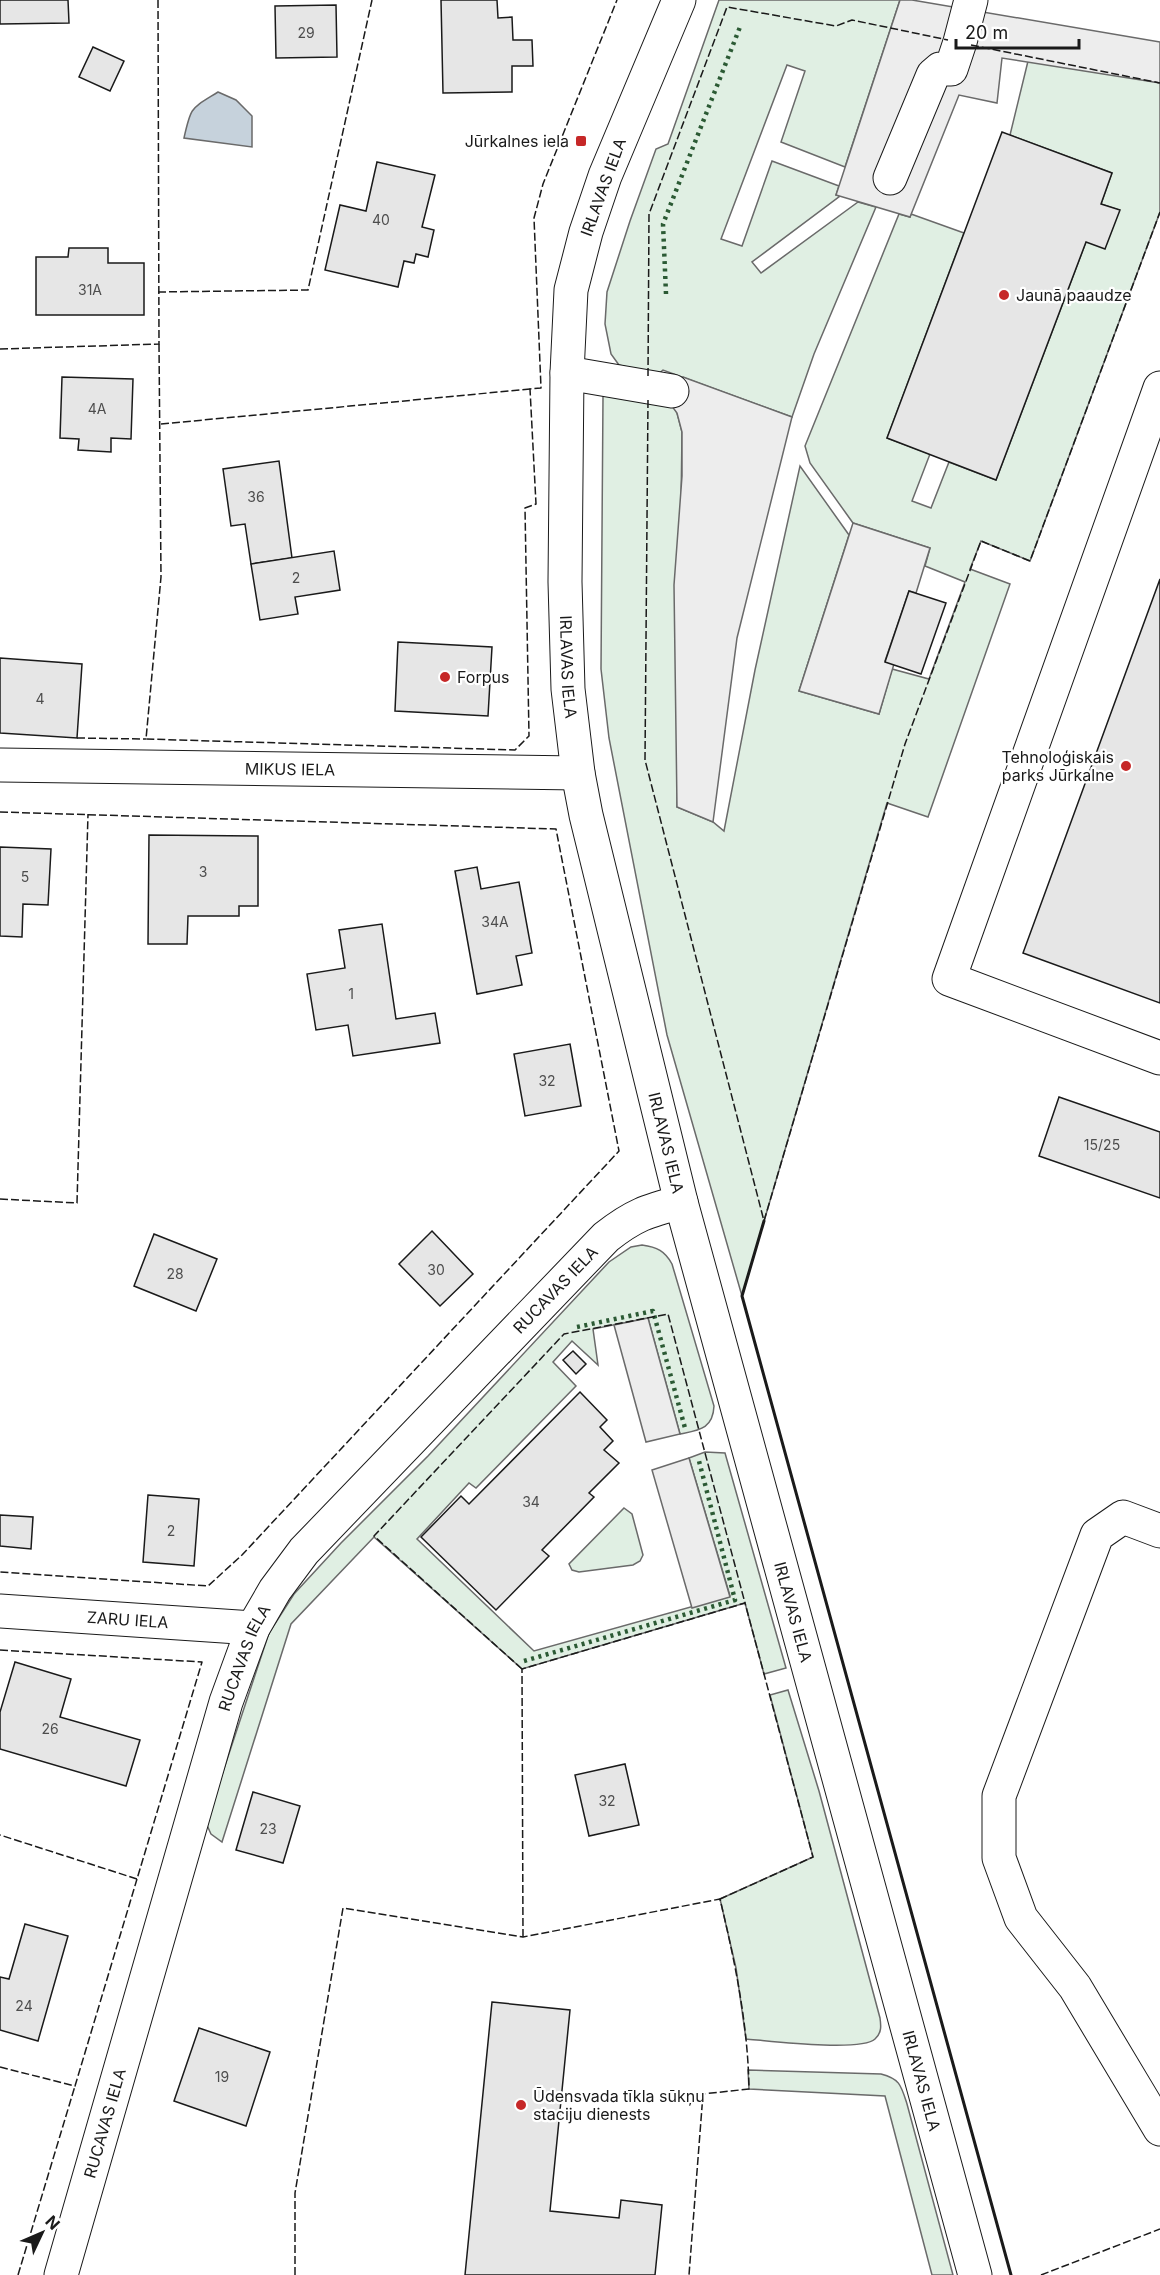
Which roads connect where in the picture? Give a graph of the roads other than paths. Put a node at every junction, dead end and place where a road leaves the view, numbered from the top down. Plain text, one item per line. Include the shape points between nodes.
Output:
1 (679, 0) edge
2 (971, 0) edge
3 (890, 178) dead end
4 (567, 373) junction
5 (1160, 388) edge
6 (672, 391) dead end
7 (0, 765) edge
8 (578, 773) junction
9 (1160, 1058) edge
10 (681, 1202) junction
11 (1160, 1531) edge
12 (0, 1611) edge
13 (253, 1628) junction
14 (1160, 2129) edge
15 (61, 2275) edge
16 (975, 2275) edge

1 - 4 street, IRLAVAS IELA via 605,176 586,232 571,290
2 - 3 street via 951,69 940,69 933,75
4 - 6 street
4 - 8 street, IRLAVAS IELA via 565,582 568,689
5 - 9 street via 949,979
7 - 8 street, MIKUS IELA
8 - 10 street, IRLAVAS IELA
10 - 13 street, RUCAVAS IELA via 643,1212 606,1237 304,1551
10 - 16 street, IRLAVAS IELA
11 - 14 street via 1123,1517 1097,1535 999,1796 999,1858 1021,1918 1076,1987
12 - 13 street, ZARU IELA
13 - 15 street, RUCAVAS IELA via 226,1702

